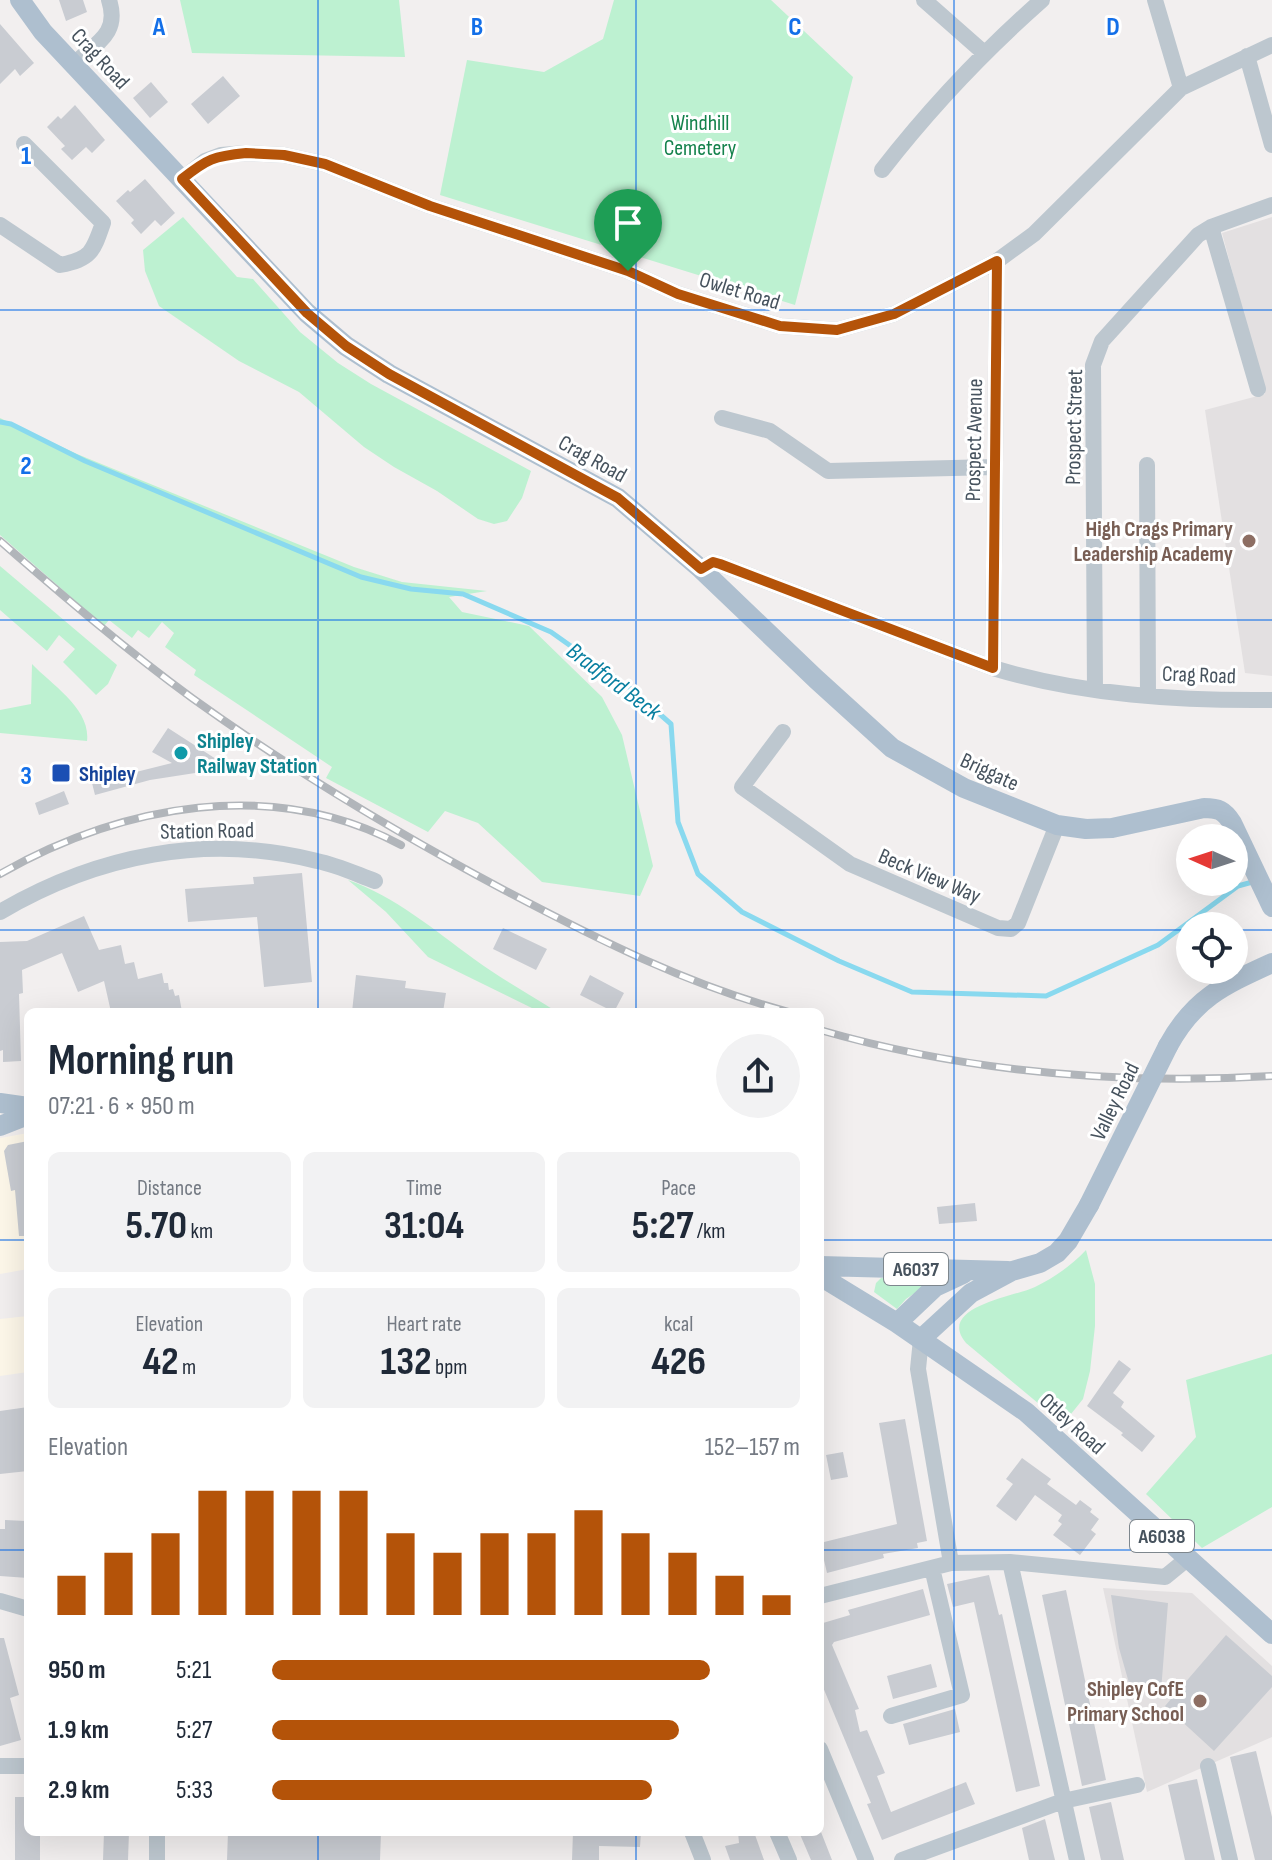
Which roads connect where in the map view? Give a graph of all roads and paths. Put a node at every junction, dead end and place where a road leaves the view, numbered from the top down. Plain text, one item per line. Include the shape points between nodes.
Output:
1 (20, 0) edge
2 (109, 0) edge
3 (924, 0) edge
4 (1042, 0) edge
5 (1155, 0) edge
6 (1272, 45) edge
7 (983, 52) junction
8 (1247, 56) junction
9 (74, 64) junction
10 (1181, 88) junction
11 (24, 144) dead end
12 (1272, 145) edge
13 (882, 170) dead end
14 (182, 179) junction
15 (1272, 205) edge
16 (0, 225) edge
17 (1211, 227) junction
18 (997, 261) junction
19 (1258, 389) dead end
20 (722, 418) dead end
21 (1147, 465) dead end
22 (994, 467) junction
23 (701, 569) junction
24 (993, 668) junction
25 (1095, 689) junction
26 (1148, 696) junction
27 (1272, 700) edge
28 (783, 732) dead end
29 (1057, 825) junction
30 (375, 881) dead end
31 (1269, 900) edge
32 (0, 912) edge
33 (1272, 963) edge
34 (0, 1103) edge
35 (24, 1106) edge
36 (24, 1117) edge
37 (0, 1126) edge
38 (824, 1266) edge
39 (974, 1270) junction
40 (1012, 1271) junction
41 (824, 1278) edge
42 (897, 1323) junction
43 (921, 1339) junction
44 (1187, 1559) junction
45 (1010, 1562) junction
46 (951, 1563) junction
47 (932, 1568) junction
48 (824, 1595) edge
49 (0, 1601) edge
50 (24, 1608) edge
51 (1272, 1634) edge
52 (891, 1716) dead end
53 (824, 1758) edge
54 (0, 1766) edge
55 (24, 1766) edge
56 (1208, 1766) dead end
57 (1137, 1785) dead end
58 (1063, 1801) junction
59 (157, 1836) edge
60 (694, 1836) edge
61 (779, 1836) edge
62 (157, 1860) edge
63 (703, 1860) edge
64 (789, 1860) edge
65 (866, 1860) edge
66 (902, 1860) edge
67 (1077, 1860) edge
68 (1230, 1860) edge

1 - 9 main road, Crag Road
2 - 9 street via 113,23
3 - 7 street
4 - 7 street
5 - 10 street
6 - 8 street, Owlet Road
7 - 13 street
8 - 10 street, Owlet Road
8 - 12 street
9 - 14 main road, Crag Road
10 - 18 street, Owlet Road via 1034,234
11 - 16 street via 103,223 93,251 80,261 60,265
14 - 18 street, Owlet Road via 221,155 284,155 325,164 430,206 780,326 837,330 894,314
14 - 23 main road, Crag Road via 307,313 346,346 618,498
15 - 17 street, Prospect Street
17 - 19 street
17 - 25 street, Prospect Street via 1102,341 1093,365
18 - 22 street, Prospect Avenue
20 - 22 street via 770,431 828,471
21 - 26 street
22 - 24 street, Prospect Avenue
23 - 24 street, Crag Road via 720,564
23 - 29 main road, Briggate via 892,748 964,788
24 - 25 street, Crag Road via 1031,680
25 - 26 street, Crag Road
26 - 27 street, Crag Road
28 - 29 street, Beck View Way via 742,787 850,864 998,928 1011,929 1018,923
29 - 31 main road, Briggate via 1112,828 1217,808 1232,823
30 - 32 street, Station Road via 314,860 262,851 177,849 69,877
33 - 40 main road, Valley Road / A6037, bridge via 1193,1008 1168,1046 1068,1241 1040,1263
34 - 35 main road
36 - 37 main road
38 - 39 main road, Valley Road / A6037
39 - 40 main road, Valley Road / A6037
39 - 42 main road, Valley Road / A6037 via 935,1287
40 - 43 main road, Valley Road / A6037 via 958,1302
41 - 42 main road, Otley Road / A6038
42 - 43 main road, Otley Road / A6038
43 - 44 main road, Otley Road / A6038 via 1026,1412
43 - 46 street via 918,1369
44 - 45 street via 1165,1577
44 - 51 main road, Otley Road / A6038
45 - 46 street
45 - 58 street
46 - 47 street
47 - 48 street
47 - 52 street via 962,1695
49 - 50 street
53 - 65 street
54 - 55 street
56 - 68 street
57 - 58 street
58 - 66 street
58 - 67 street
59 - 62 street
60 - 63 street
61 - 64 street

